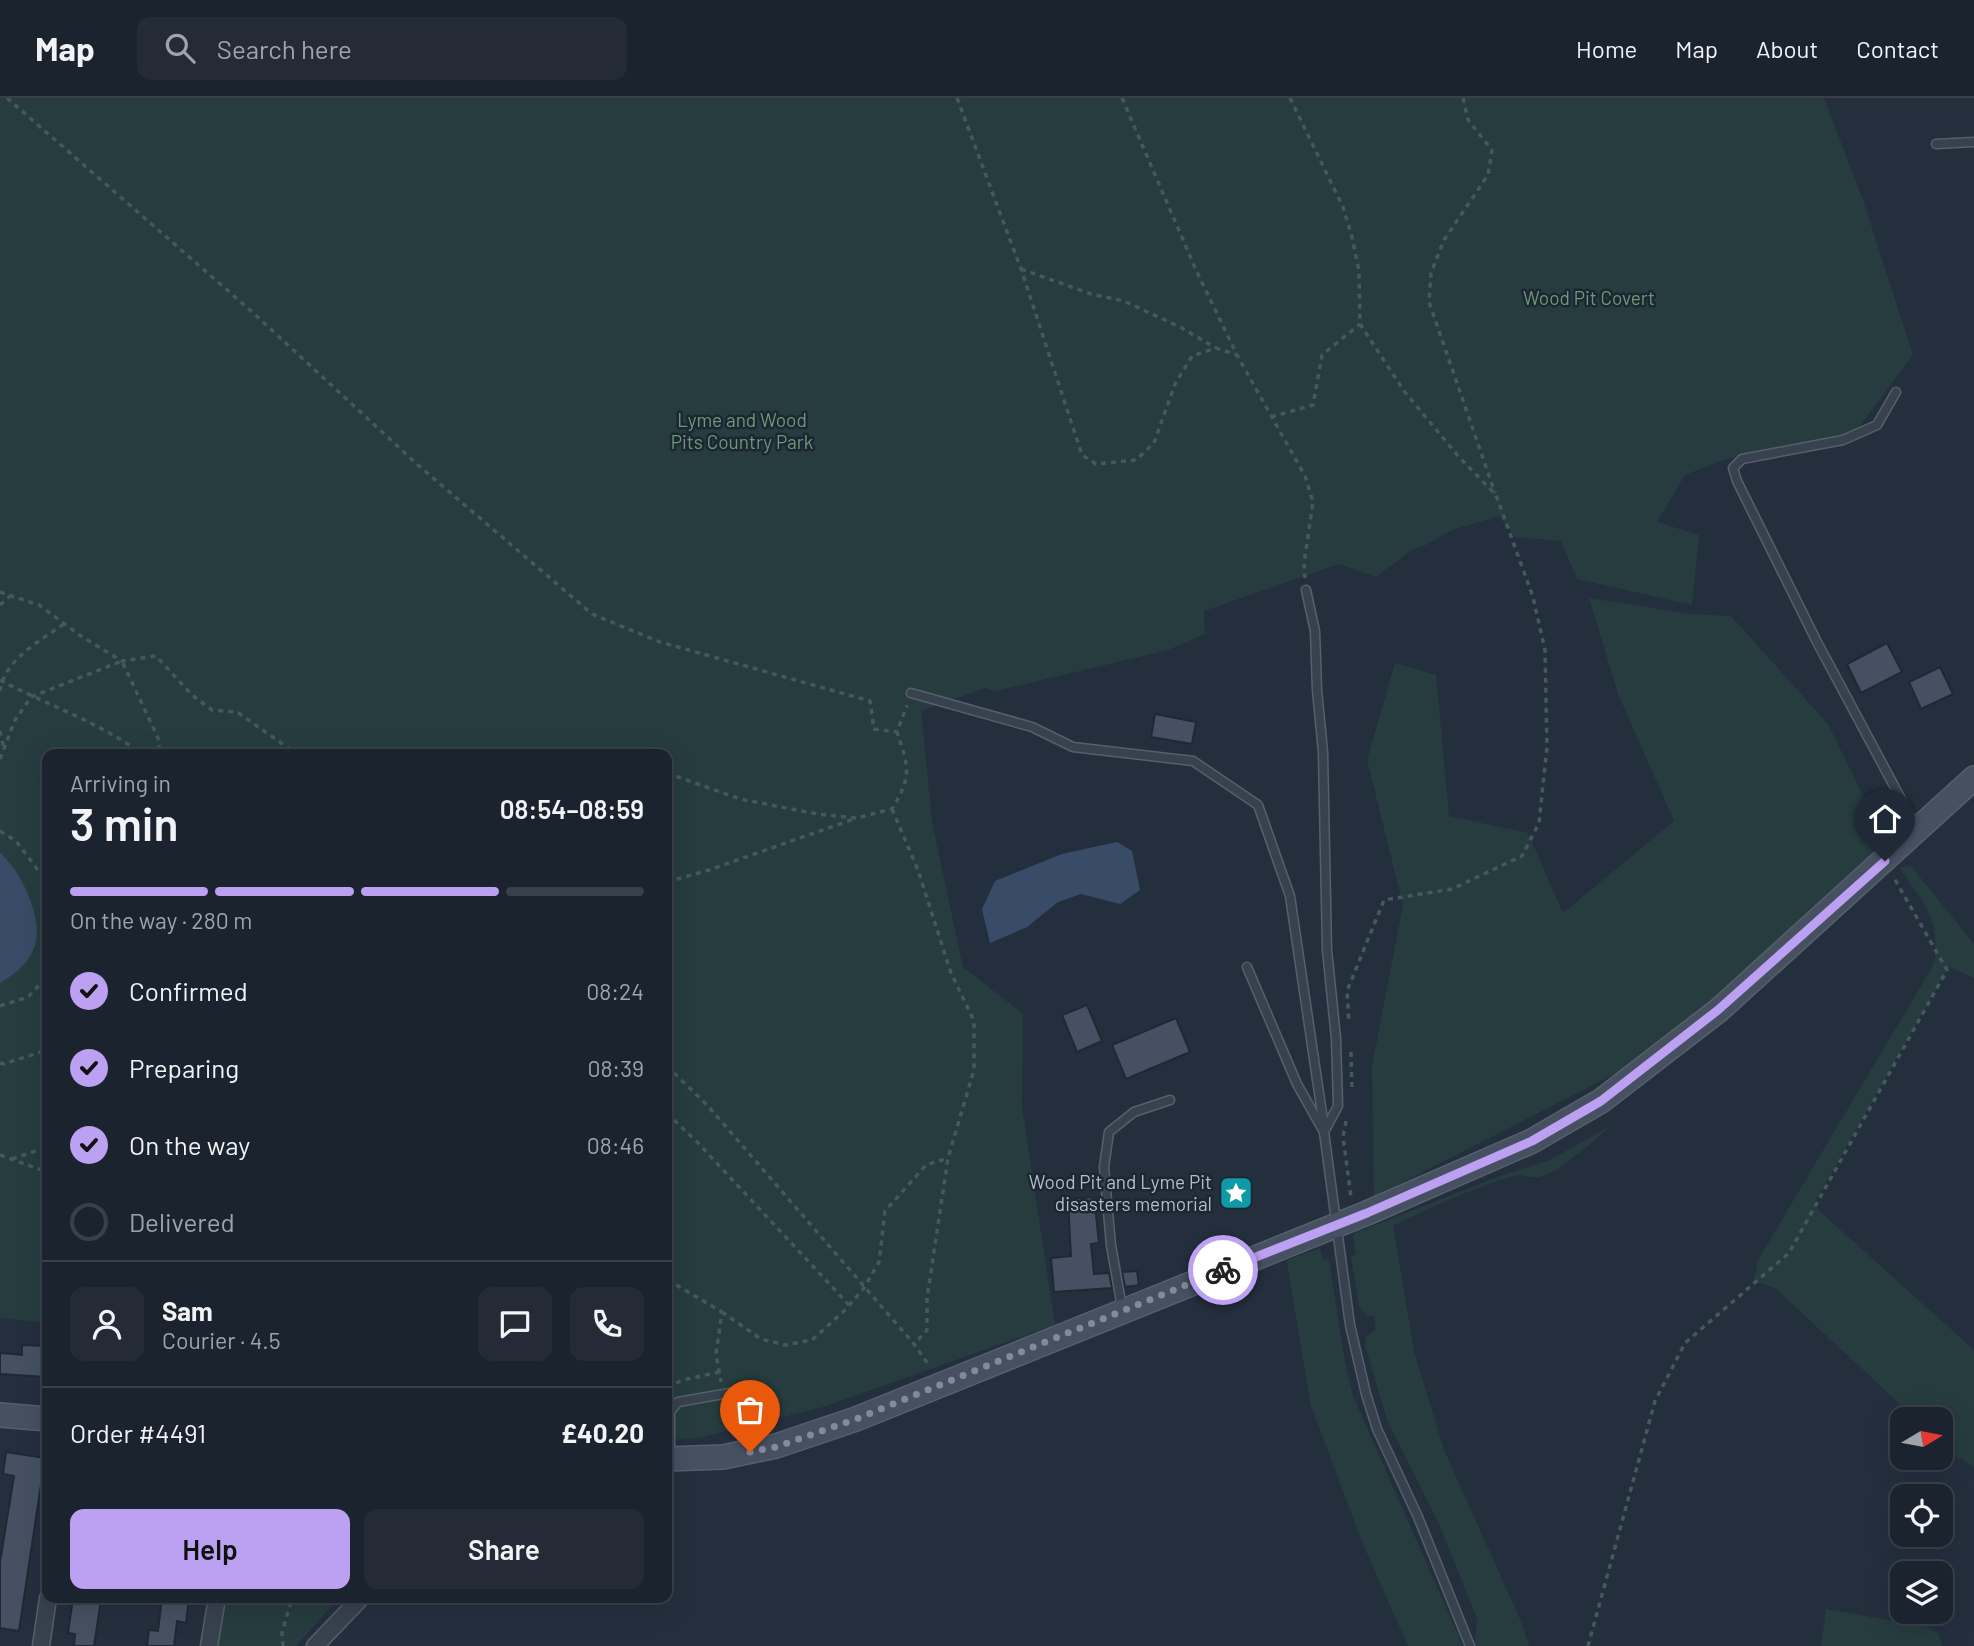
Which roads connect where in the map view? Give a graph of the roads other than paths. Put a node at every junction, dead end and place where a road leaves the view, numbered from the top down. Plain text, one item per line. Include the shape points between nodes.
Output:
1 (1974, 142) edge
2 (1936, 144) dead end
3 (1896, 393) dead end
4 (1306, 590) road end
5 (911, 693) road end
6 (1974, 778) edge
7 (1918, 830) junction
8 (1247, 967) dead end
9 (1170, 1100) dead end
10 (1325, 1132) junction
11 (1335, 1226) junction
12 (1123, 1311) junction
13 (752, 1389) dead end
14 (672, 1410) edge
15 (0, 1415) edge
16 (42, 1419) edge
17 (672, 1459) edge
18 (47, 1603) edge
19 (215, 1603) edge
20 (356, 1603) edge
21 (41, 1646) edge
22 (209, 1646) edge
23 (315, 1646) edge
24 (1471, 1646) edge

1 - 2 lane
3 - 7 lane via 1877,425 1843,439 1742,459 1733,468 1817,642
4 - 10 lane via 1315,631 1327,950 1336,1038 1338,1106
5 - 10 lane via 1032,727 1073,747 1193,761 1258,805 1290,896
6 - 7 main road
7 - 11 main road via 1718,1010 1601,1101 1532,1141
8 - 10 lane via 1297,1084
9 - 12 lane via 1134,1112 1110,1132 1104,1167
10 - 11 lane
11 - 12 main road
11 - 24 lane via 1350,1325 1377,1429
12 - 17 main road via 776,1447 723,1457
13 - 14 lane via 678,1402
15 - 16 main road
18 - 21 street
19 - 22 street
20 - 23 street

